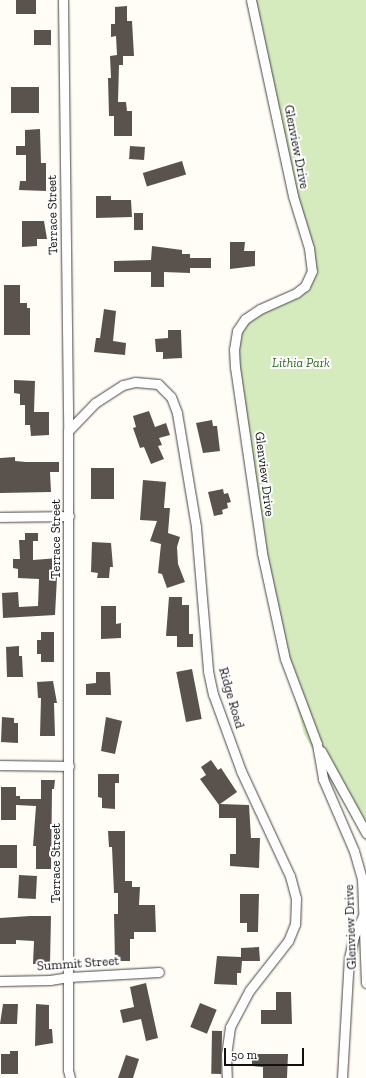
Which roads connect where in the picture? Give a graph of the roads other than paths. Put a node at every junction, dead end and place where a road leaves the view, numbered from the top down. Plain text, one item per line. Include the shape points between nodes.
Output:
1 (63, 0) edge
2 (251, 0) edge
3 (68, 431) junction
4 (69, 516) junction
5 (0, 517) edge
6 (317, 744) junction
7 (0, 765) edge
8 (69, 766) junction
9 (366, 833) edge
10 (365, 912) junction
11 (158, 972) dead end
12 (69, 976) junction
13 (0, 981) edge
14 (366, 983) edge
15 (70, 1078) edge
16 (227, 1078) edge
17 (342, 1078) edge

1 - 3 street, Terrace Street
2 - 6 street, Glenview Drive via 293,196 309,248 312,271 305,286 296,293 260,309 245,319 237,331 235,367 262,553 278,631 285,659
3 - 4 street, Terrace Street
3 - 16 street, Ridge Road via 95,403 123,385 135,382 158,384 171,397 177,413 196,527 208,671 213,694 241,771 290,876 296,898 295,924 288,941 249,991 230,1027 226,1054
4 - 5 street
4 - 8 street, Terrace Street
6 - 9 street
6 - 10 street, Glenview Drive via 323,779 359,866
7 - 8 street
8 - 12 street, Terrace Street
10 - 14 street, Glenview Drive
10 - 17 street via 354,936 350,958
11 - 12 street, Summit Street
12 - 13 street, Summit Street via 50,980
12 - 15 street, Terrace Street

